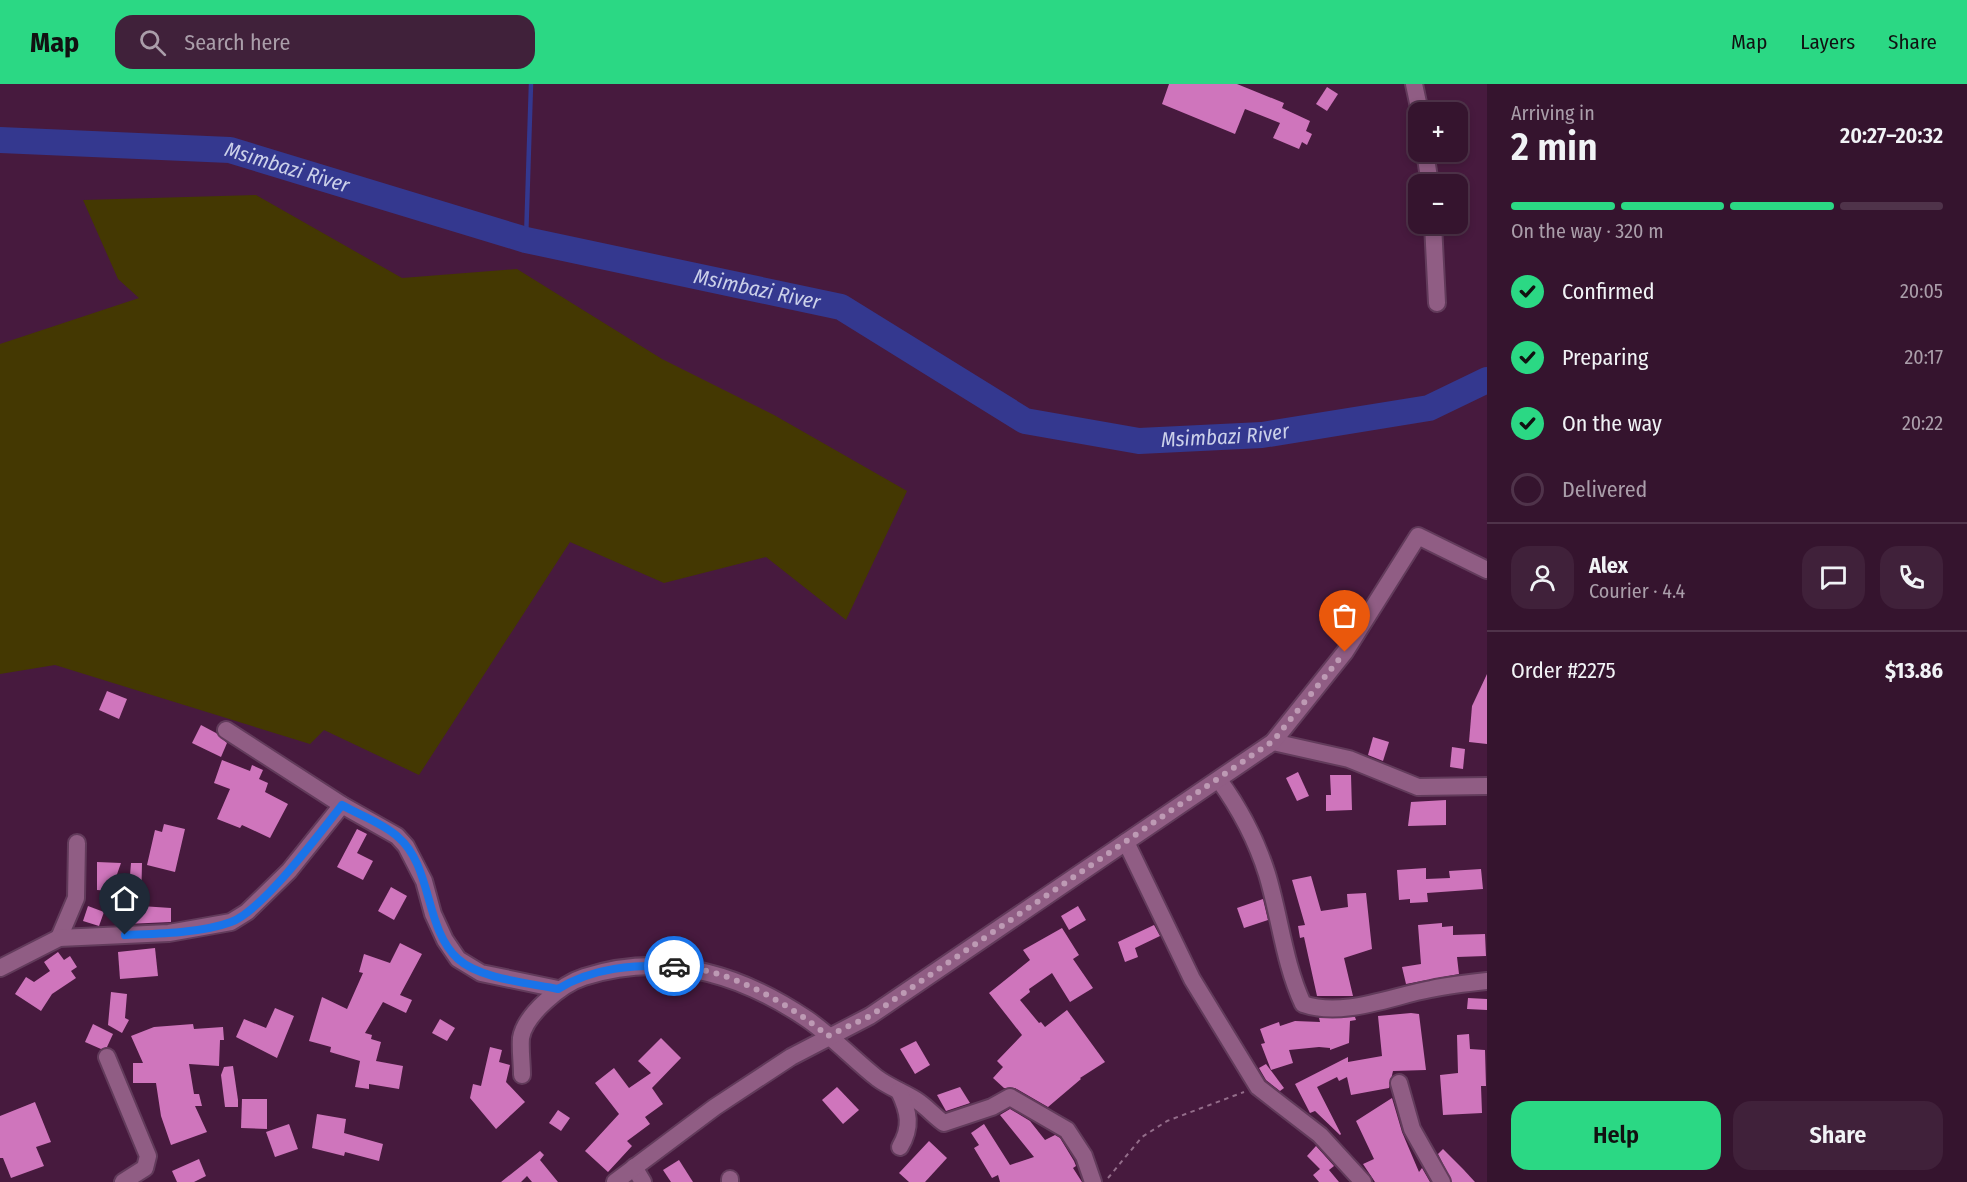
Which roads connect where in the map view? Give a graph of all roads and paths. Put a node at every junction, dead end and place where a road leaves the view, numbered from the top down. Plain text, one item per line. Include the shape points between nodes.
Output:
1 (1414, 84) edge
2 (1418, 102) edge
3 (1434, 234) edge
4 (1437, 303) dead end
5 (1487, 570) edge
6 (226, 730) dead end
7 (1273, 741) junction
8 (1219, 780) junction
9 (1487, 786) edge
10 (342, 805) junction
11 (1126, 842) junction
12 (77, 843) dead end
13 (59, 938) junction
14 (0, 968) edge
15 (1487, 981) edge
16 (558, 989) junction
17 (828, 1036) junction
18 (107, 1057) dead end
19 (522, 1075) dead end
20 (1399, 1083) dead end
21 (1258, 1087) junction
22 (899, 1091) junction
23 (900, 1147) dead end
24 (634, 1167) junction
25 (123, 1182) edge
26 (615, 1182) edge
27 (643, 1182) edge
28 (1093, 1182) edge
29 (1104, 1182) edge
30 (1363, 1182) edge
31 (1442, 1182) edge

1 - 2 street
3 - 4 street
5 - 7 street via 1418,536 1345,652
6 - 10 street
7 - 8 street
7 - 9 street via 1349,759 1418,787
8 - 11 street
8 - 15 street via 1247,822 1258,850 1293,983 1303,1004 1314,1008 1346,1007
10 - 13 street via 289,871 247,912 231,922 169,933
10 - 16 street via 397,836 406,846 424,881 433,914 458,959 481,973
11 - 17 street via 870,1016
11 - 21 street via 1192,979
12 - 13 street via 75,898
13 - 14 street
16 - 17 street via 605,970 641,965 691,967 759,990
16 - 19 street via 527,1022 521,1038
17 - 22 street via 883,1083
17 - 24 street via 715,1107
18 - 25 street via 148,1156 145,1168
20 - 31 street via 1412,1129
21 - 29 path via 1167,1121 1142,1137
21 - 30 street via 1320,1135
22 - 23 street via 909,1122
22 - 28 street via 927,1107 944,1123 1010,1097 1067,1130 1084,1156
24 - 26 street
24 - 27 street

